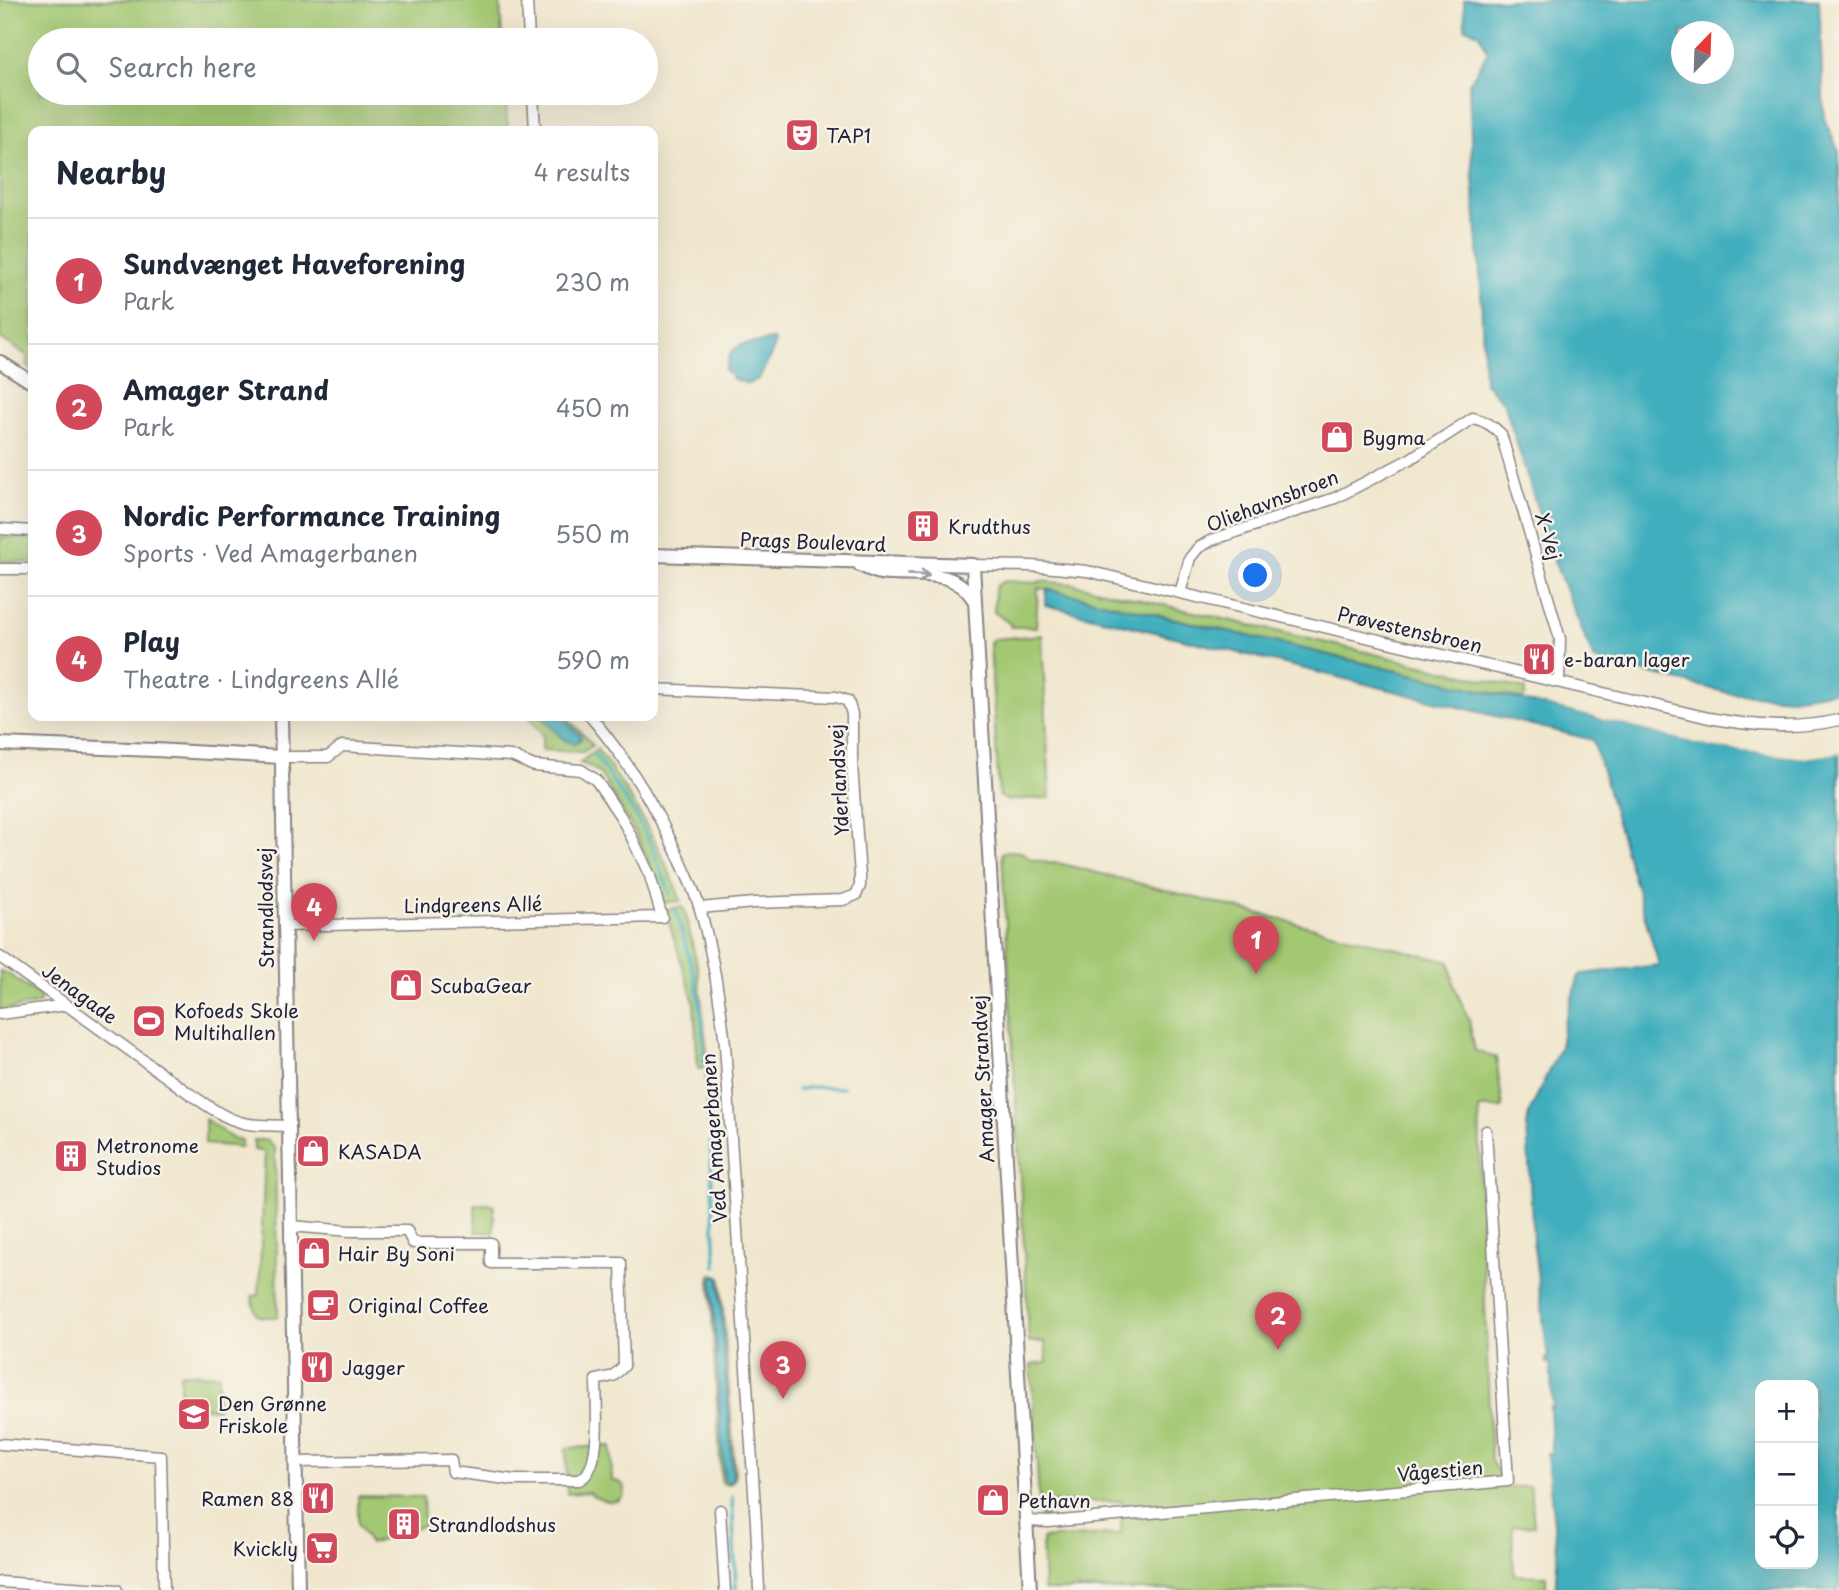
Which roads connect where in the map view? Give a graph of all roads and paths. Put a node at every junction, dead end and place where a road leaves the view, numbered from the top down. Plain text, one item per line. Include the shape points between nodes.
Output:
1 (527, 0) edge
2 (529, 28) edge
3 (534, 105) edge
4 (535, 126) edge
5 (0, 362) edge
6 (28, 380) edge
7 (1474, 418) joint
8 (0, 529) edge
9 (28, 531) edge
10 (658, 555) edge
11 (853, 561) junction
12 (973, 565) junction
13 (0, 569) edge
14 (28, 569) edge
15 (1180, 593) junction
16 (975, 603) junction
17 (1559, 681) junction
18 (658, 689) edge
19 (1839, 720) edge
20 (281, 721) edge
21 (594, 721) edge
22 (0, 744) edge
23 (281, 757) junction
24 (699, 908) junction
25 (285, 926) junction
26 (0, 957) edge
27 (67, 1005) junction
28 (0, 1014) edge
29 (288, 1126) junction
30 (1486, 1131) dead end
31 (291, 1226) junction
32 (0, 1444) edge
33 (295, 1462) junction
34 (720, 1510) dead end
35 (1026, 1521) junction
36 (0, 1582) edge
37 (117, 1590) edge
38 (164, 1590) edge
39 (298, 1590) edge
40 (725, 1590) edge
41 (759, 1590) edge
42 (1030, 1590) edge

1 - 2 street
3 - 4 street
5 - 6 street
7 - 15 street, Oliehavnsbroen via 1410,459 1335,498 1198,548 1190,558
7 - 17 street, X-Vej via 1501,434 1560,639
8 - 9 street
10 - 11 street, Prags Boulevard
11 - 12 street, Prags Boulevard
11 -> 16 street via 878,573 953,580
12 - 15 street, Prøvestensbroen via 1087,571
12 - 16 street, Amager Strandvej
13 - 14 street
15 - 17 street, Prøvestensbroen
16 - 35 street, Amager Strandvej
17 - 19 street, Prøvestensbroen via 1747,725 1786,727
18 - 24 street, Yderlandsvej via 836,697 848,701 852,714 860,877 856,895 843,900
20 - 23 street, Strandlodsvej
21 - 24 street, Ved Amagerbanen via 643,788
22 - 23 street
23 - 25 street, Strandlodsvej
23 - 25 street, Lindgreens Allé via 328,757 342,746 511,756 534,766 581,770 596,779 621,817 650,876 662,917
24 - 41 street, Ved Amagerbanen via 718,986 725,1045
25 - 29 street, Strandlodsvej
26 - 27 street, Jenagade
27 - 28 street
27 - 29 street, Jenagade via 220,1113 248,1124
29 - 31 street, Strandlodsvej
30 - 35 street, Vågestien via 1508,1481
31 - 33 street, Strandlodsvej
31 - 33 street via 407,1231 413,1243 491,1243 491,1263 621,1264 624,1366 613,1376 596,1380 596,1449 589,1473 579,1480 453,1472 451,1460
32 - 38 street via 161,1456
33 - 39 street, Strandlodsvej
34 - 40 street
35 - 42 street, Amager Strandvej
36 - 37 street

